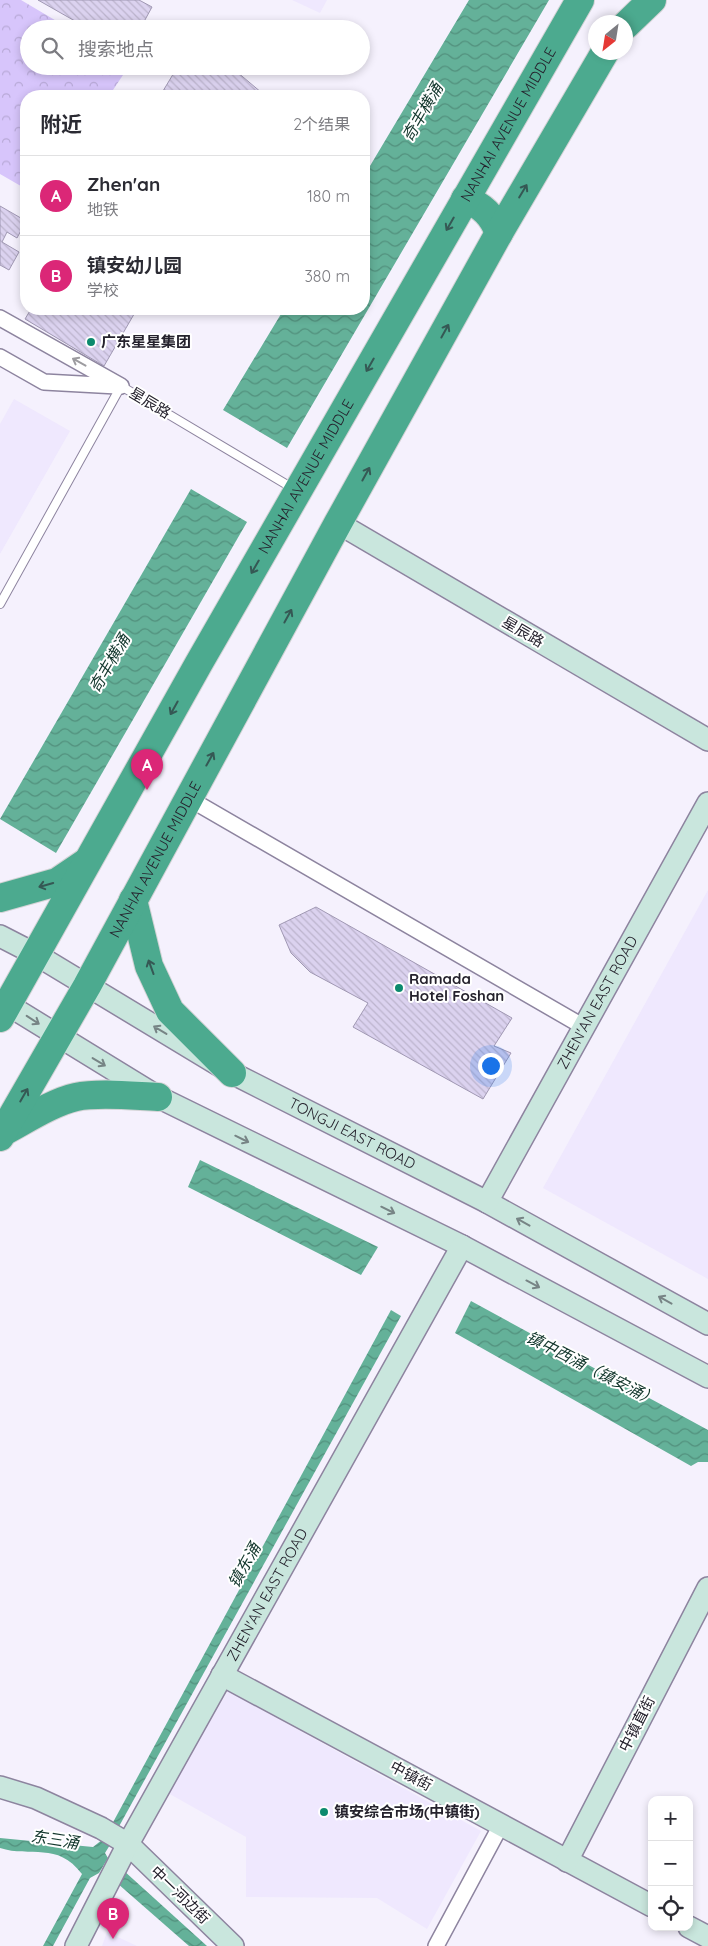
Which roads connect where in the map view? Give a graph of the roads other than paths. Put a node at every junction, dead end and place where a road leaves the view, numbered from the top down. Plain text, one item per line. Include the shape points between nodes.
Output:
1 (635, 0) edge
2 (652, 0) edge
3 (578, 3) edge
4 (627, 15) edge
5 (633, 19) edge
6 (600, 60) edge
7 (465, 199) junction
8 (499, 233) junction
9 (0, 318) edge
10 (0, 357) edge
11 (122, 386) junction
12 (299, 491) junction
13 (338, 523) junction
14 (0, 604) edge
15 (708, 740) edge
16 (188, 798) junction
17 (708, 803) edge
18 (88, 861) junction
19 (0, 898) edge
20 (133, 900) junction
21 (0, 936) edge
22 (35, 954) junction
23 (87, 986) junction
24 (3, 1007) edge
25 (584, 1027) junction
26 (58, 1036) junction
27 (232, 1073) junction
28 (158, 1097) junction
29 (1, 1135) edge
30 (488, 1202) junction
31 (462, 1246) junction
32 (708, 1324) edge
33 (708, 1377) edge
34 (708, 1588) edge
35 (222, 1675) junction
36 (0, 1787) edge
37 (501, 1825) junction
38 (128, 1844) junction
39 (567, 1861) junction
40 (648, 1904) edge
41 (693, 1928) edge
42 (708, 1937) edge
43 (76, 1946) edge
44 (233, 1946) edge
45 (436, 1946) edge

1 - 4 highway
2 - 5 highway
3 - 7 highway, NANHAI AVENUE MIDDLE
8 -> 6 highway, NANHAI AVENUE MIDDLE
7 - 8 highway via 476,203 493,218
7 -> 12 highway, NANHAI AVENUE MIDDLE
13 -> 8 highway, NANHAI AVENUE MIDDLE
11 -> 9 street, 星辰路
10 - 11 street via 44,382
11 - 12 lane, 星辰路
11 - 14 lane
12 -> 18 highway, NANHAI AVENUE MIDDLE
13 - 15 street, 星辰路
16 -> 13 highway, NANHAI AVENUE MIDDLE
16 - 20 highway, NANHAI AVENUE MIDDLE
16 - 25 street
17 - 25 street, ZHEN'AN EAST ROAD
18 -> 19 highway via 57,882
18 - 22 highway, NANHAI AVENUE MIDDLE
20 - 23 highway, NANHAI AVENUE MIDDLE
27 -> 20 highway via 170,1011 150,966
21 - 22 street, TONGJI EAST ROAD
22 - 23 street, TONGJI EAST ROAD
22 - 24 highway, NANHAI AVENUE MIDDLE
23 - 26 highway, NANHAI AVENUE MIDDLE
27 -> 23 street, TONGJI EAST ROAD
24 -> 26 street
25 - 30 street, ZHEN'AN EAST ROAD
26 -> 28 street
29 -> 26 highway, NANHAI AVENUE MIDDLE
27 - 30 street, TONGJI EAST ROAD
28 - 29 highway via 76,1097 40,1112
28 -> 31 street
32 -> 30 street, TONGJI EAST ROAD
31 -> 33 street
31 - 35 street, ZHEN'AN EAST ROAD
34 - 39 street, 中镇直街
35 - 37 street, 中镇街
35 - 38 street, ZHEN'AN EAST ROAD
36 - 38 street, 中一河边街 via 36,1798
37 - 39 street, 中镇街
37 - 45 street
38 - 43 street, ZHEN'AN EAST ROAD
38 - 44 street, 中一河边街
39 - 40 street, 中镇街
41 - 42 street

